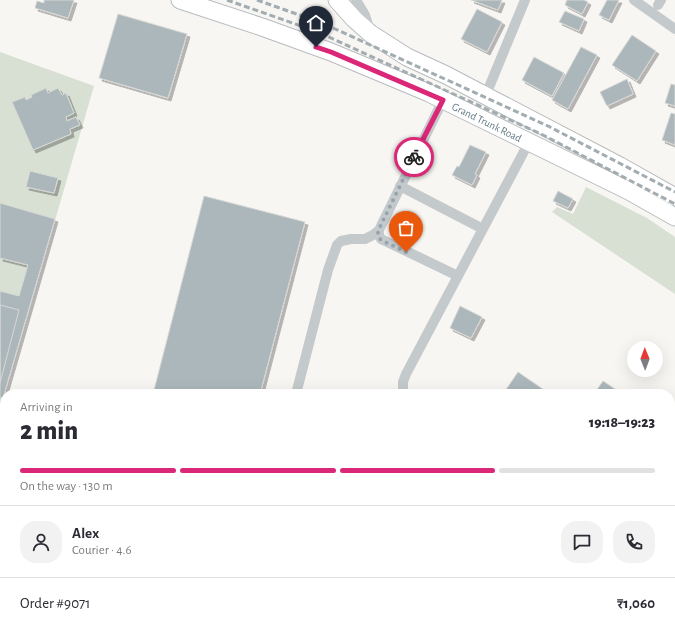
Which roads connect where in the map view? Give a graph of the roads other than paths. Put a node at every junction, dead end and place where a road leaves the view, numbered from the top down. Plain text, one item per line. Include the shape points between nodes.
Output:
1 (180, 0) edge
2 (337, 0) edge
3 (356, 0) edge
4 (525, 0) edge
5 (634, 0) edge
6 (675, 28) edge
7 (371, 34) junction
8 (486, 96) junction
9 (443, 100) junction
10 (529, 142) junction
11 (400, 186) junction
12 (675, 197) edge
13 (674, 213) edge
14 (483, 229) junction
15 (378, 231) junction
16 (458, 276) junction
17 (297, 389) edge
18 (403, 389) edge

1 - 9 highway, Grand Trunk Road via 331,52
2 - 7 highway, Grand Trunk Road
3 - 7 street via 365,15
4 - 8 street
5 - 6 street
7 - 8 highway, Grand Trunk Road via 407,57
8 - 12 highway, Grand Trunk Road
9 - 10 highway, Grand Trunk Road
9 - 11 street
10 - 13 highway, Grand Trunk Road
10 - 14 street
11 - 14 street
11 - 15 street
14 - 16 street
15 - 16 street via 381,240
15 - 17 street via 364,239 341,240 337,245 328,270
16 - 18 street via 406,374

